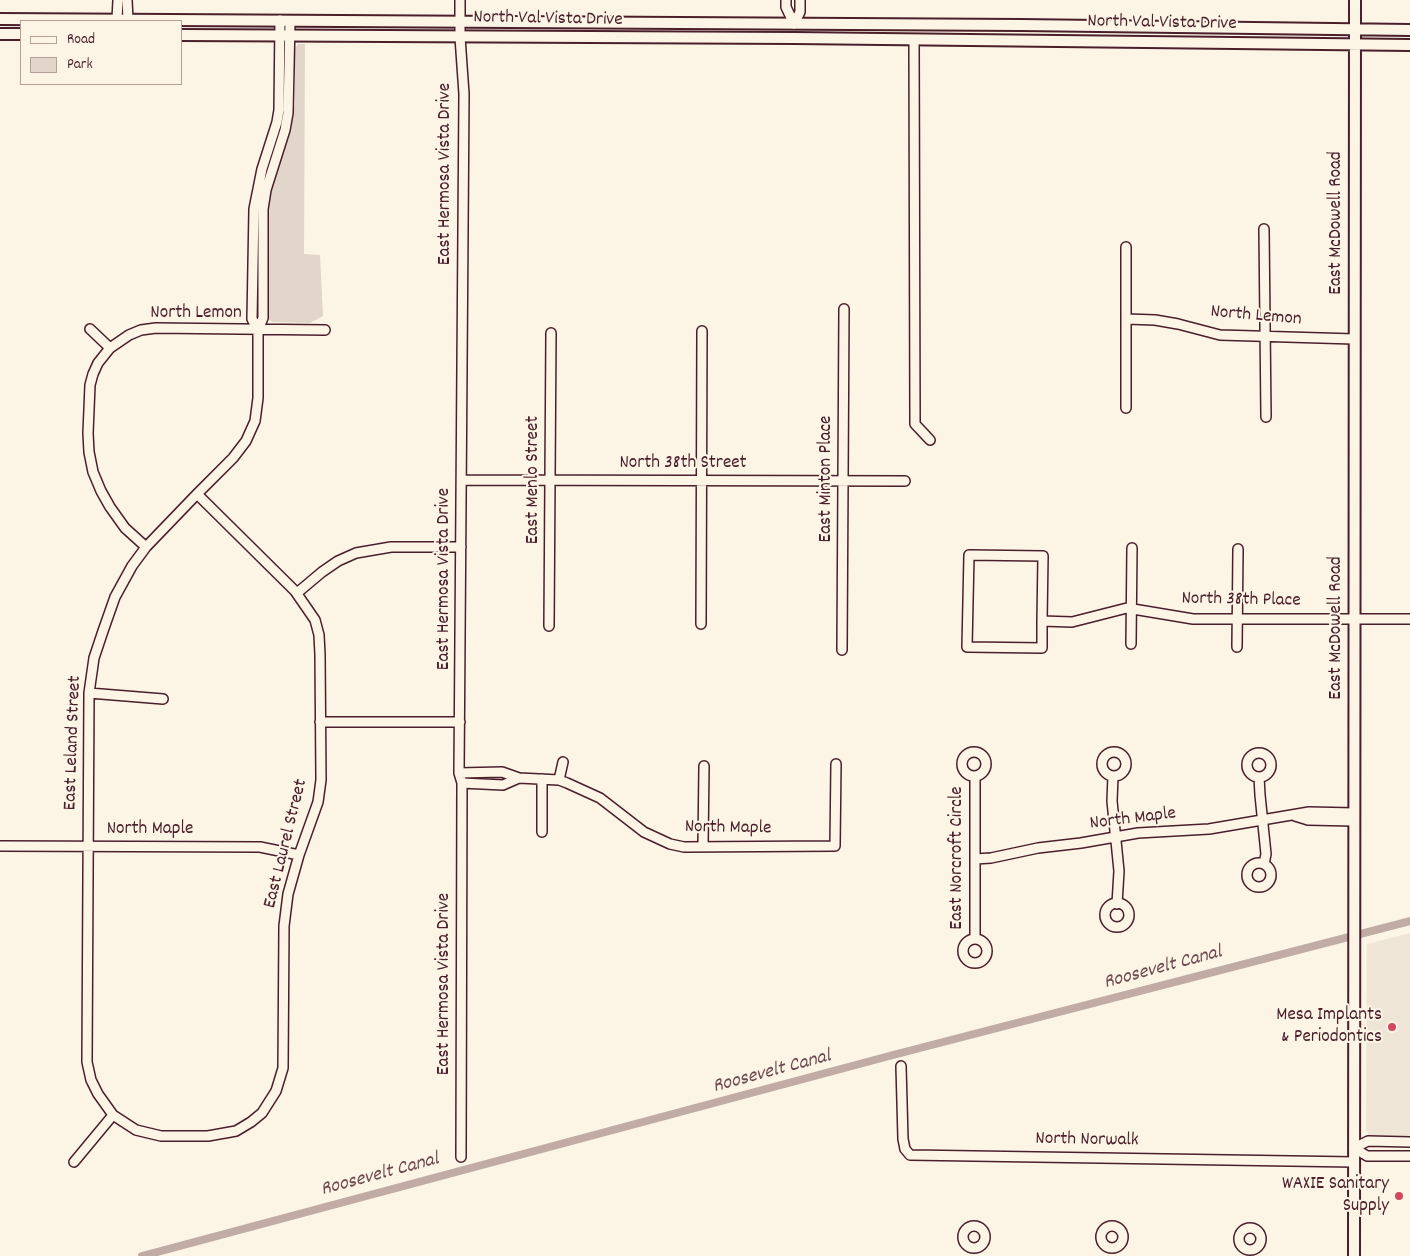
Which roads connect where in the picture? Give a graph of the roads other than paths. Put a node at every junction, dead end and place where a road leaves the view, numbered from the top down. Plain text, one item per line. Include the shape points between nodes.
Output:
1 (118, 0) edge
2 (127, 0) edge
3 (460, 0) edge
4 (786, 0) edge
5 (800, 0) edge
6 (1355, 0) edge
7 (0, 19) edge
8 (122, 20) junction
9 (285, 20) junction
10 (460, 22) junction
11 (691, 23) junction
12 (711, 23) junction
13 (750, 23) junction
14 (794, 24) junction
15 (816, 24) junction
16 (914, 24) junction
17 (938, 24) junction
18 (1080, 26) junction
19 (1180, 27) junction
20 (1355, 29) junction
21 (1410, 30) edge
22 (0, 34) edge
23 (20, 34) edge
24 (182, 35) edge
25 (285, 36) junction
26 (460, 36) junction
27 (690, 38) junction
28 (711, 38) junction
29 (749, 38) junction
30 (794, 38) junction
31 (815, 39) junction
32 (914, 40) junction
33 (938, 40) junction
34 (1079, 41) junction
35 (1180, 42) junction
36 (1355, 44) junction
37 (1410, 45) edge
38 (1264, 230) dead end
39 (1126, 247) dead end
40 (844, 309) dead end
41 (1127, 319) junction
42 (90, 329) dead end
43 (258, 330) junction
44 (326, 330) dead end
45 (702, 331) dead end
46 (550, 333) dead end
47 (1266, 337) junction
48 (1354, 339) junction
49 (110, 348) junction
50 (1126, 408) dead end
51 (1266, 417) dead end
52 (930, 440) dead end
53 (462, 480) junction
54 (550, 480) junction
55 (701, 480) junction
56 (843, 480) junction
57 (905, 481) dead end
58 (197, 494) junction
59 (146, 547) junction
60 (461, 547) junction
61 (1132, 548) dead end
62 (1238, 549) dead end
63 (297, 593) junction
64 (1131, 609) junction
65 (1238, 619) junction
66 (1354, 619) junction
67 (1410, 619) edge
68 (1042, 621) junction
69 (700, 624) dead end
70 (549, 626) dead end
71 (1131, 644) dead end
72 (1237, 648) dead end
73 (842, 650) dead end
74 (89, 693) junction
75 (163, 699) dead end
76 (320, 722) junction
77 (460, 722) junction
78 (563, 762) dead end
79 (836, 764) dead end
80 (704, 766) dead end
81 (459, 773) junction
82 (974, 776) dead end
83 (1112, 776) dead end
84 (1259, 777) dead end
85 (519, 778) junction
86 (542, 779) junction
87 (558, 780) junction
88 (462, 783) junction
89 (1354, 817) junction
90 (1263, 821) junction
91 (542, 832) dead end
92 (1116, 836) junction
93 (0, 846) edge
94 (703, 846) junction
95 (88, 847) junction
96 (299, 855) junction
97 (975, 859) junction
98 (1264, 864) dead end
99 (1117, 904) dead end
100 (975, 939) dead end
101 (901, 1066) dead end
102 (113, 1115) junction
103 (1410, 1142) edge
104 (1354, 1148) junction
105 (1410, 1156) edge
106 (461, 1157) dead end
107 (74, 1162) dead end
108 (1354, 1162) junction
109 (1354, 1256) edge

1 - 8 street
2 - 8 street
3 - 10 street, East Hermosa Vista Drive
4 - 14 street
5 - 14 street via 800,12
6 - 20 main road, East McDowell Road
7 - 8 main road, North Val Vista Drive
8 - 9 main road, North Val Vista Drive
9 - 10 main road, North Val Vista Drive
9 - 25 street, East Leland Street
10 - 11 main road, North Val Vista Drive
10 - 26 street, East Hermosa Vista Drive
11 - 12 main road, North Val Vista Drive
11 - 27 main road
12 - 13 main road, North Val Vista Drive
12 - 28 main road
13 - 14 main road, North Val Vista Drive
13 - 29 main road
14 - 15 main road, North Val Vista Drive
14 - 30 main road
15 - 16 main road, North Val Vista Drive
15 - 31 main road
16 - 17 main road, North Val Vista Drive
16 - 32 main road
17 - 18 main road, North Val Vista Drive
17 - 33 main road
18 - 19 main road, North Val Vista Drive
18 - 34 main road
19 - 20 main road, North Val Vista Drive
19 - 35 main road
20 - 21 main road, North Val Vista Drive
20 - 36 main road, East McDowell Road
22 - 23 main road
24 - 25 main road, North Val Vista Drive
25 - 26 main road, North Val Vista Drive
25 - 43 street, East Leland Street via 277,122 254,209 252,319
26 - 27 main road, North Val Vista Drive
26 - 53 street, East Hermosa Vista Drive via 464,94
27 - 28 main road, North Val Vista Drive
28 - 29 main road, North Val Vista Drive
29 - 30 main road, North Val Vista Drive
30 - 31 main road, North Val Vista Drive
31 - 32 main road, North Val Vista Drive
32 - 33 main road, North Val Vista Drive
32 - 52 street via 915,424
33 - 34 main road, North Val Vista Drive
34 - 35 main road, North Val Vista Drive
35 - 36 main road, North Val Vista Drive
36 - 37 main road, North Val Vista Drive
36 - 48 main road, East McDowell Road
38 - 47 street
39 - 41 street
40 - 56 street, East Minton Place
41 - 47 street, North Lemon via 1178,324 1220,335
41 - 50 street
42 - 49 street
43 - 44 street, North Lemon
43 - 49 street, North Lemon via 156,328 129,334
43 - 58 street, East Leland Street via 258,398 251,433 233,458
45 - 55 street
46 - 54 street, East Menlo Street
47 - 48 street, North Lemon
47 - 51 street
48 - 66 main road, East McDowell Road
49 - 59 street, North Lemon via 98,363 90,385 89,452 100,491 124,528
53 - 54 street, North 38th Street
53 - 60 street, East Hermosa Vista Drive
54 - 55 street, North 38th Street
54 - 70 street, East Menlo Street
55 - 56 street, North 38th Street
55 - 69 street
56 - 57 street, North 38th Street
56 - 73 street, East Minton Place
58 - 59 street, East Leland Street
58 - 63 street, East Laurel Street
59 - 74 street, East Leland Street via 115,597 94,658
60 - 63 street via 391,547 356,553 338,561
60 - 77 street, East Hermosa Vista Drive
61 - 64 street
62 - 65 street
63 - 76 street, East Laurel Street via 315,620 319,635
64 - 65 street, North 38th Place via 1193,619
64 - 68 street, North 38th Place via 1072,622
64 - 71 street
65 - 66 street, North 38th Place
65 - 72 street
66 - 67 street, North 38th Place
66 - 89 main road, East McDowell Road
68 - 68 street via 1042,648 968,647 969,555 1043,556
74 - 75 street
74 - 95 street, East Leland Street
76 - 77 street
76 - 96 street, East Laurel Street via 318,802
77 - 81 street, East Hermosa Vista Drive
78 - 87 street
79 - 94 street, North Maple via 835,846
80 - 94 street
81 - 85 street, North Maple via 502,772
81 - 88 street, East Hermosa Vista Drive
82 - 97 street, East Norcroft Circle
83 - 92 street
84 - 90 street
85 - 86 street, North Maple
85 - 88 street, North Maple via 503,785
86 - 87 street, North Maple
86 - 91 street
87 - 94 street, North Maple via 600,798 655,838 684,847
88 - 106 street, East Hermosa Vista Drive
89 - 90 street, North Maple via 1308,812
89 - 104 main road, East McDowell Road
90 - 92 street, North Maple
90 - 98 street
92 - 97 street, North Maple
92 - 99 street
93 - 95 street, North Maple
95 - 96 street, North Maple via 260,847
95 - 102 street, East Leland Street via 88,1062 91,1080
96 - 102 street, East Laurel Street via 288,894 284,926 283,1068 276,1091 266,1107 236,1131 208,1136 149,1134 136,1130
97 - 100 street, East Norcroft Circle
101 - 108 street, North Norwalk via 903,1139 910,1154
102 - 107 street
103 - 104 street via 1368,1141
104 - 105 street via 1367,1156
104 - 108 main road, East McDowell Road
108 - 109 main road, East McDowell Road

